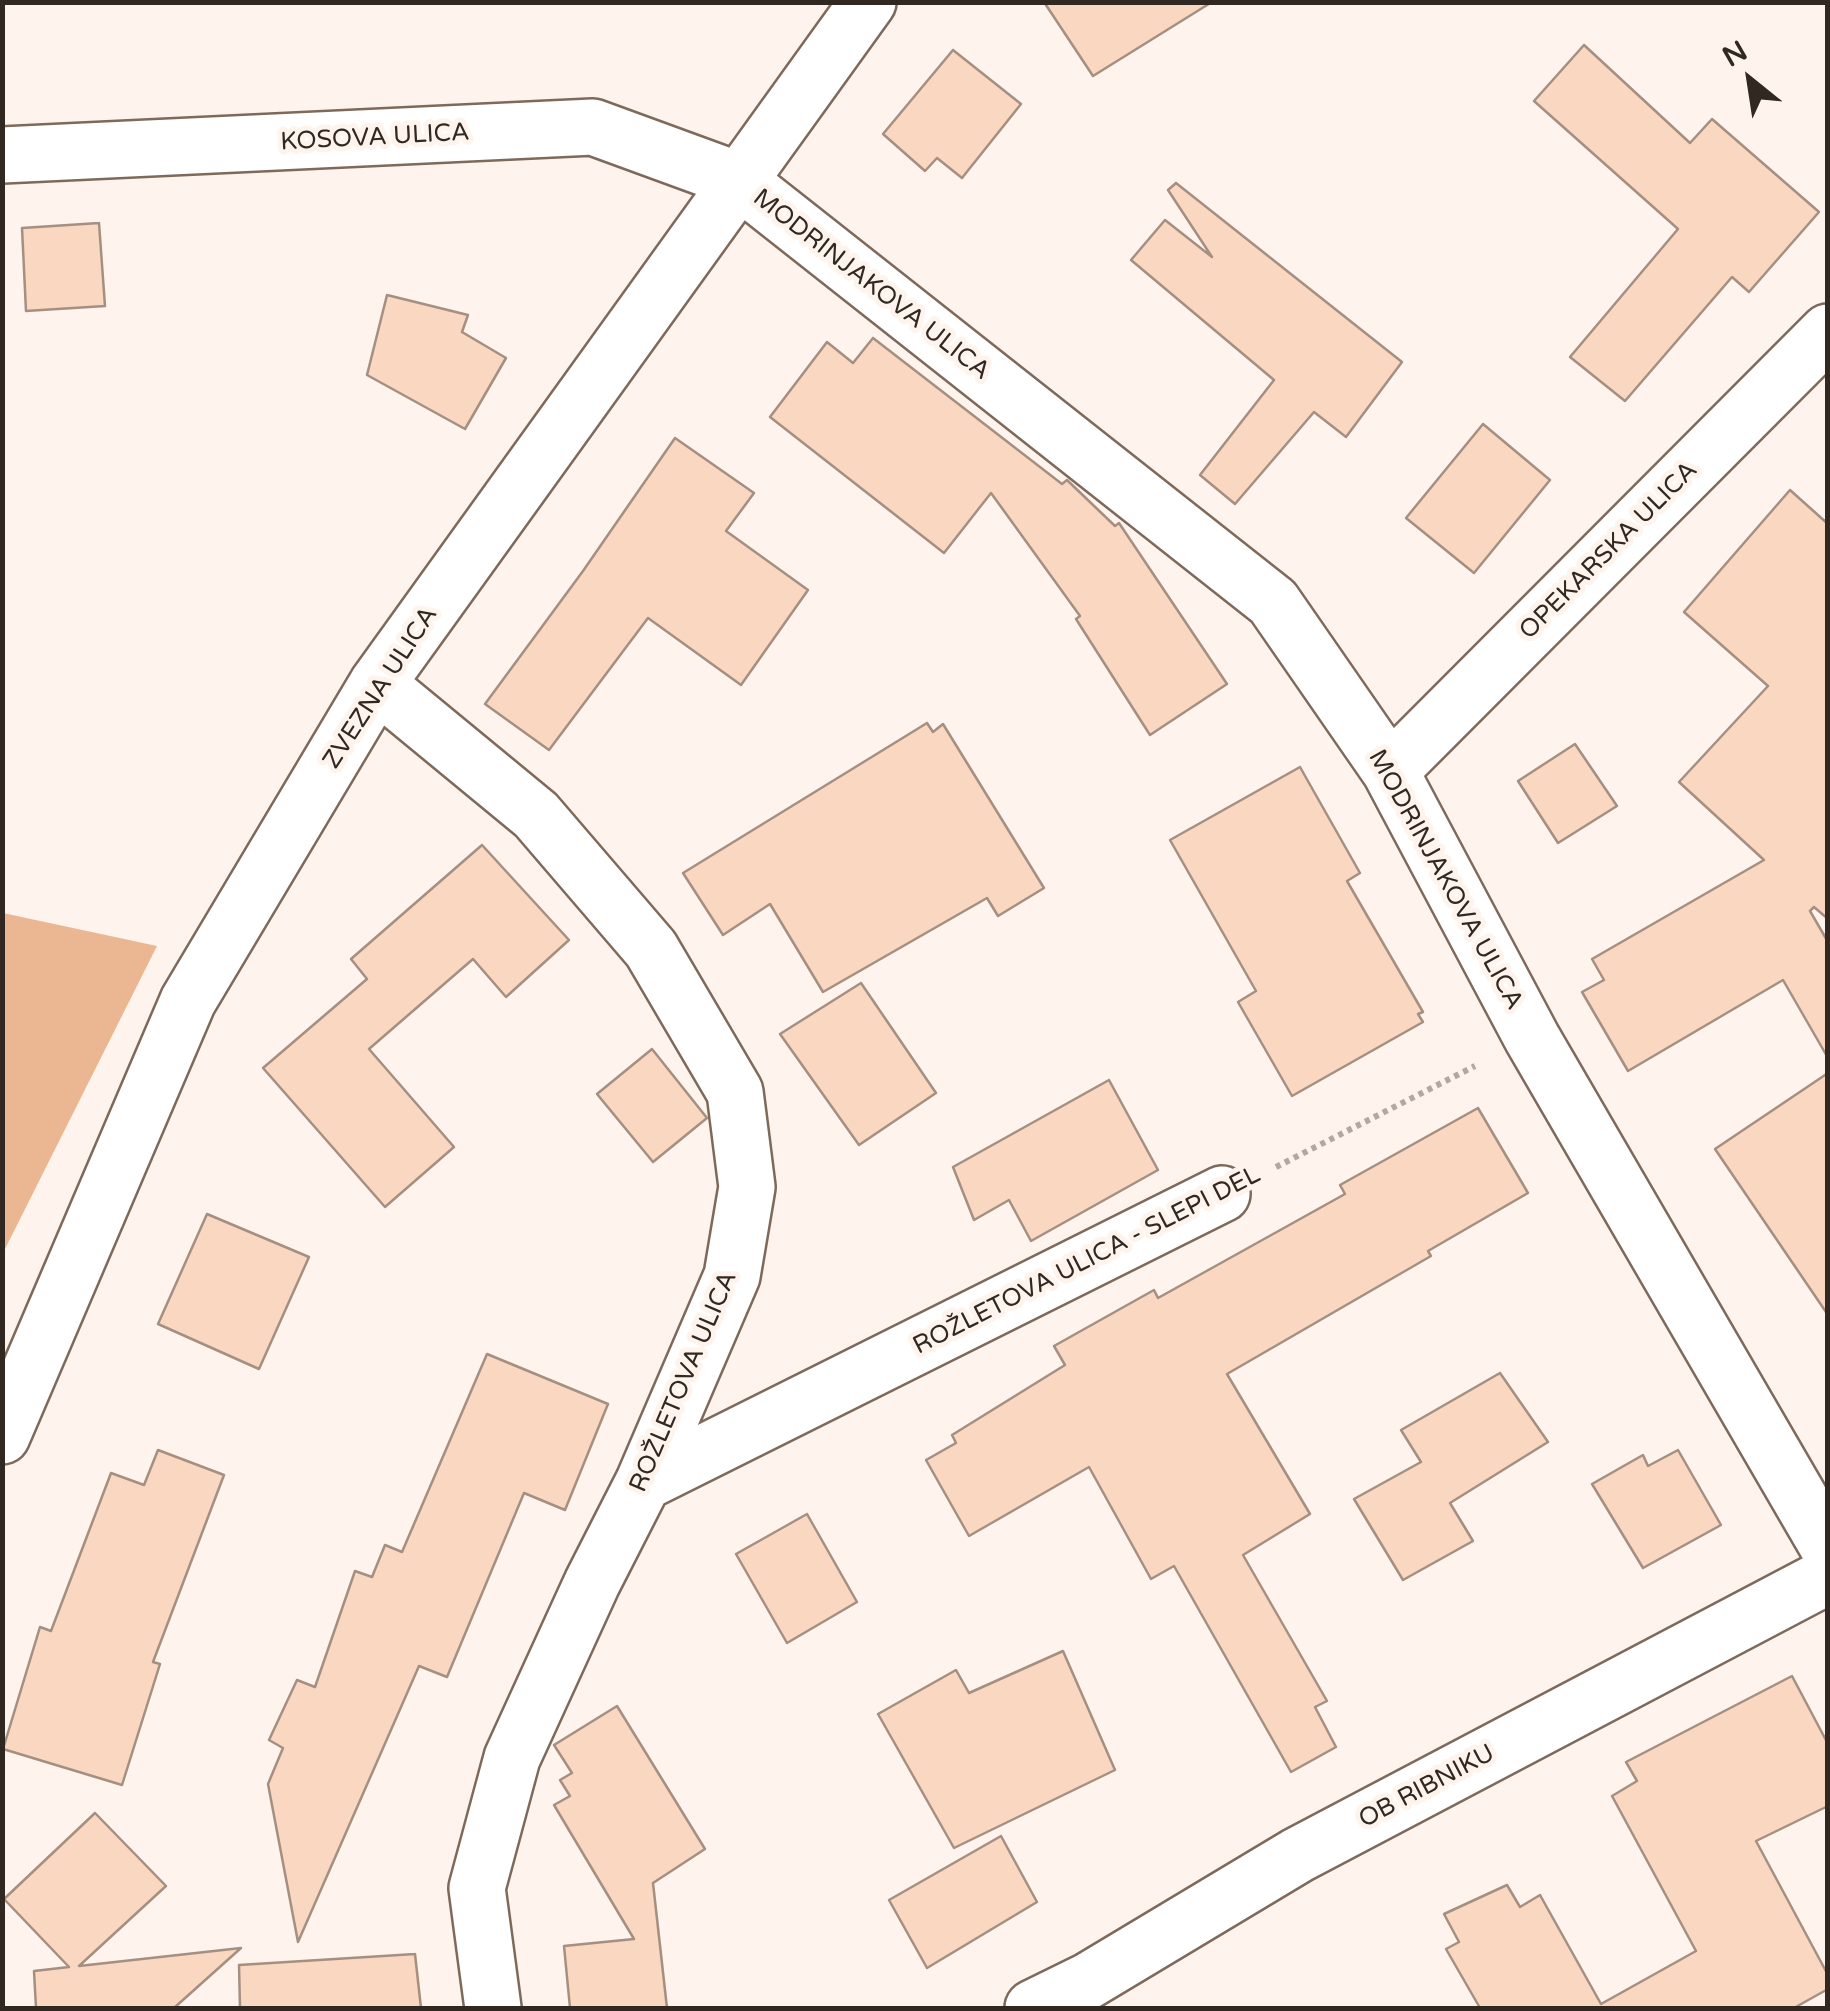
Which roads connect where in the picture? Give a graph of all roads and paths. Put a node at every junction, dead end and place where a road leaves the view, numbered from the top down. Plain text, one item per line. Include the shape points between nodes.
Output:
1 (868, 2) edge
2 (2, 155) edge
3 (738, 180) junction
4 (1828, 332) edge
5 (377, 684) junction
6 (1390, 771) junction
7 (1532, 1038) junction
8 (1222, 1194) joint
9 (2, 1436) edge
10 (642, 1484) junction
11 (1828, 1547) edge
12 (1828, 1576) edge
13 (493, 2008) edge
14 (1033, 2008) edge

1 - 3 street, ZVEZNA ULICA
2 - 3 street, KOSOVA ULICA via 593,128
3 - 5 street, ZVEZNA ULICA
3 - 6 street, MODRINJAKOVA ULICA via 1272,602
4 - 6 street, OPEKARSKA ULICA
5 - 9 street, ZVEZNA ULICA via 188,1001
5 - 10 street, ROŽLETOVA ULICA via 536,815 651,948 735,1092 748,1187 732,1276
6 - 7 street, MODRINJAKOVA ULICA
7 - 8 path, ROŽLETOVA ULICA - SLEPI DEL
7 - 11 street, MODRINJAKOVA ULICA
8 - 10 street, ROŽLETOVA ULICA - SLEPI DEL
10 - 13 street, ROŽLETOVA ULICA via 512,1758 477,1888
12 - 14 street, OB RIBNIKU via 1298,1855

